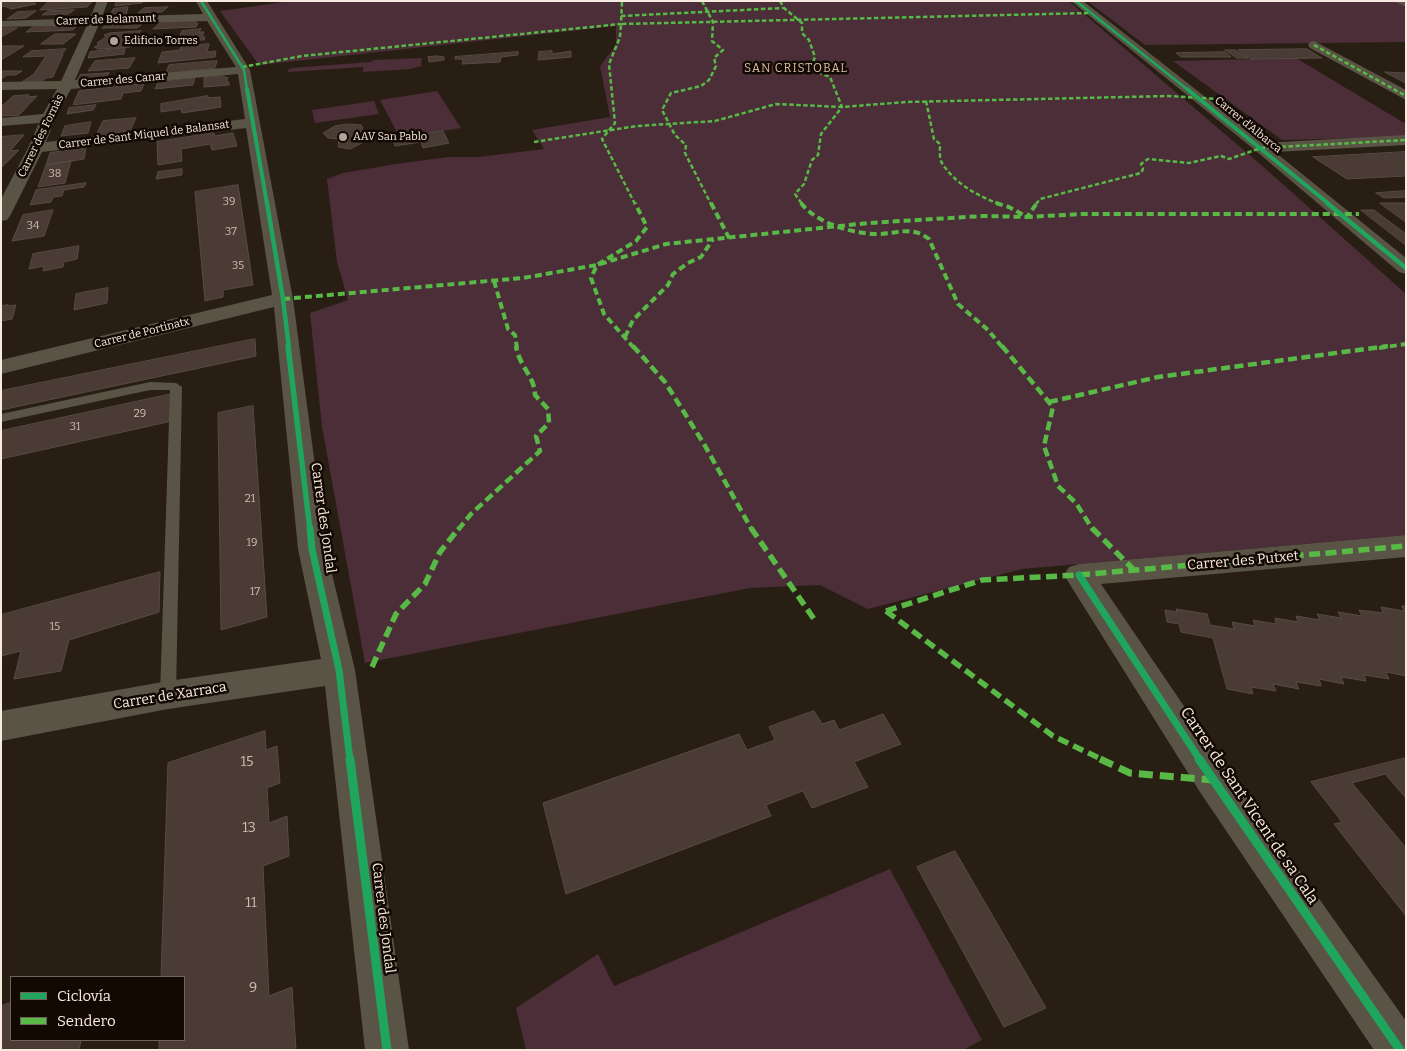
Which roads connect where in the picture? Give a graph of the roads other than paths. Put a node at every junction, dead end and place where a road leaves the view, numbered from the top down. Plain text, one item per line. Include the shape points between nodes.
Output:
1 (104, 1) edge
2 (201, 1) edge
3 (1076, 1) edge
4 (1399, 1) edge
5 (1406, 4) edge
6 (211, 17) junction
7 (94, 20) junction
8 (1, 24) edge
9 (1314, 45) dead end
10 (244, 70) junction
11 (66, 85) junction
12 (1, 86) edge
13 (1406, 96) edge
14 (48, 118) junction
15 (1, 122) edge
16 (252, 123) junction
17 (1406, 140) edge
18 (36, 148) junction
19 (1262, 148) junction
20 (1, 216) edge
21 (1406, 268) edge
22 (283, 299) junction
23 (1, 367) edge
24 (1, 418) edge
25 (1406, 546) edge
26 (1079, 575) joint
27 (339, 670) junction
28 (168, 695) junction
29 (1, 727) edge
30 (387, 1050) edge
31 (1400, 1050) edge

1 - 7 street, Carrer des Fornàs
2 - 6 street, Carrer des Jondal
3 - 19 street, Carrer d'Albarca
4 - 5 street
6 - 7 street, Carrer de Belamunt
6 - 10 street, Carrer des Jondal
7 - 8 street, Carrer de Belamunt
7 - 11 street, Carrer des Fornàs
9 - 13 street
10 - 11 street, Carrer des Canar
10 - 16 street, Carrer des Jondal
11 - 12 street, Carrer des Canar
11 - 14 street, Carrer des Fornàs
14 - 15 street
14 - 18 street, Carrer des Fornàs
16 - 18 street, Carrer de Sant Miquel de Balansat
16 - 22 street, Carrer des Jondal
17 - 19 street
18 - 20 street, Carrer des Fornàs
19 - 21 street, Carrer d'Albarca
22 - 23 street, Carrer de Portinatx
22 - 27 street, Carrer des Jondal via 312,549
24 - 28 lane via 150,386 176,387
25 - 26 street, Carrer des Putxet
26 - 31 street, Carrer de Sant Vicent de sa Cala via 1213,780
27 - 28 street, Carrer de Xarraca
27 - 30 street, Carrer des Jondal
28 - 29 street, Carrer de Xarraca

